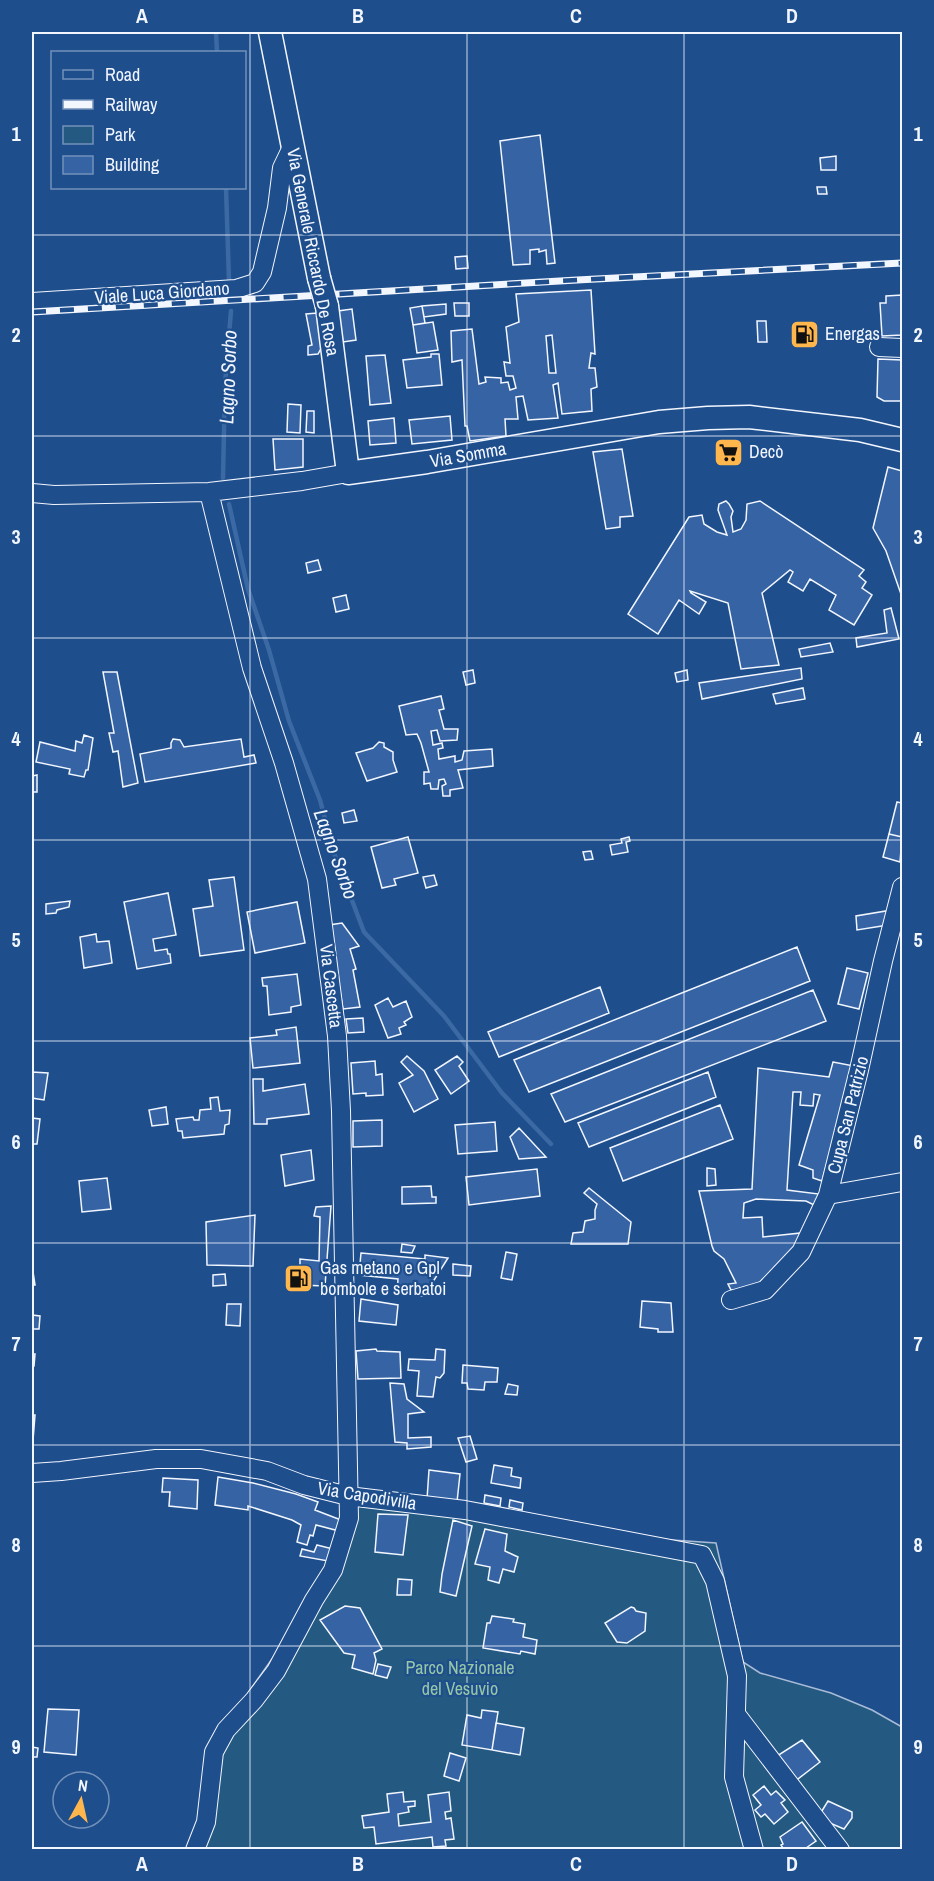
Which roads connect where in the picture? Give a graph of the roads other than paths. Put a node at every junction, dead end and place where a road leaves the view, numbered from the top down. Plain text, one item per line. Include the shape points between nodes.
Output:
1 (270, 32) edge
2 (293, 145) junction
3 (32, 302) edge
4 (879, 347) dead end
5 (903, 348) edge
6 (903, 440) edge
7 (348, 473) junction
8 (208, 492) junction
9 (32, 493) edge
10 (903, 887) edge
11 (903, 1182) edge
12 (828, 1195) junction
13 (731, 1300) dead end
14 (32, 1473) edge
15 (348, 1496) junction
16 (736, 1714) junction
17 (195, 1850) edge
18 (754, 1850) edge
19 (840, 1850) edge

1 - 2 main road, Via Generale Riccardo De Rosa
2 - 3 street, Viale Luca Giordano via 282,168 262,272 255,283 236,289
2 - 7 main road, Via Generale Riccardo De Rosa, bridge via 327,306
4 - 5 street
6 - 7 main road, Via Somma via 860,429 749,417 708,418 659,422
7 - 8 street, Via Somma
8 - 9 street, Via Somma
8 - 15 street, Via Cascetta via 252,668 317,879 337,1036
10 - 12 street, Cupa San Patrizio
11 - 12 street
12 - 13 street, Cupa San Patrizio via 801,1252 765,1290
14 - 15 street, Via Capodivilla via 156,1459 201,1459 267,1472
15 - 16 street, Via Capodivilla via 465,1510 702,1555 715,1581 737,1676
15 - 17 street, Via Cascetta via 349,1518 333,1570 276,1671 226,1730 214,1752 206,1822
16 - 18 street via 734,1777
16 - 19 street

